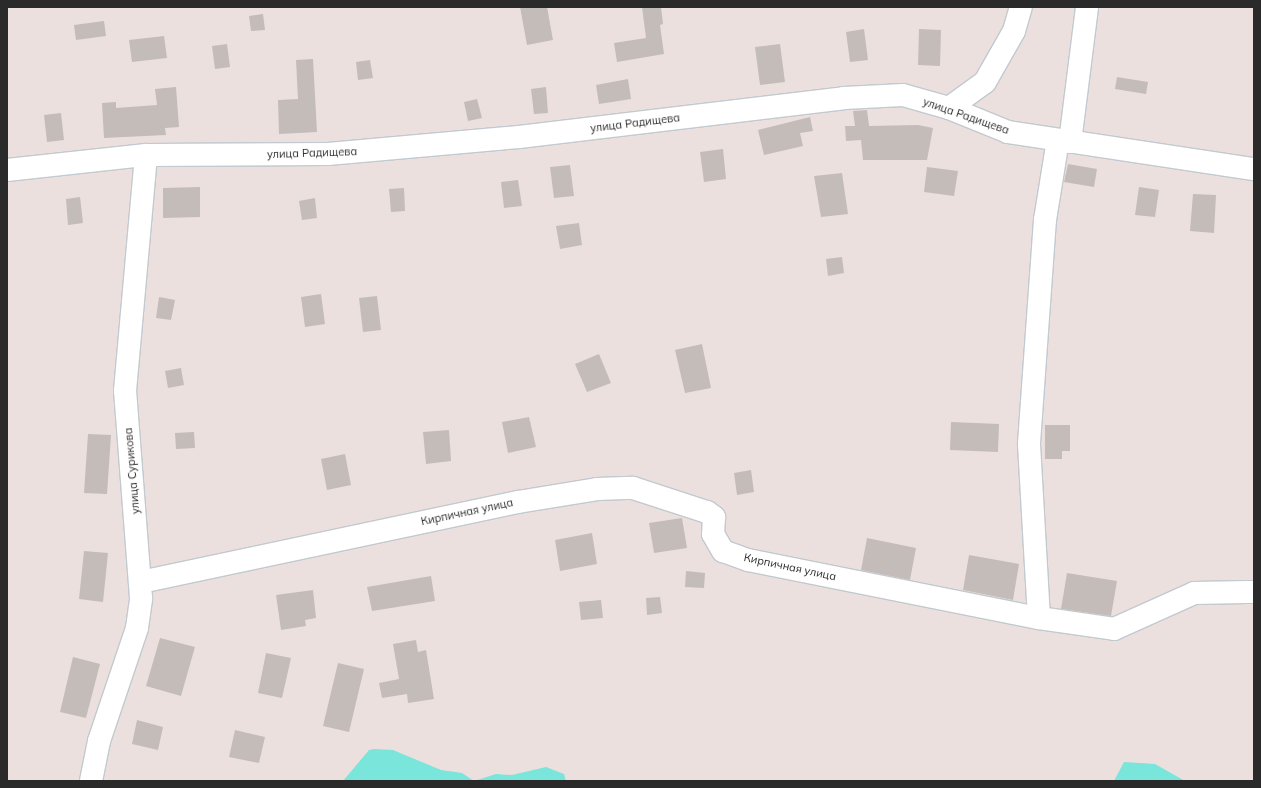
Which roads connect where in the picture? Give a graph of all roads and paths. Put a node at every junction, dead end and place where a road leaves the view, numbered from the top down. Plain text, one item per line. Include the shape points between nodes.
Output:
1 (1021, 7) edge
2 (1087, 7) edge
3 (949, 108) junction
4 (1064, 141) junction
5 (146, 155) junction
6 (1254, 169) edge
7 (7, 170) edge
8 (141, 582) junction
9 (1254, 592) edge
10 (1039, 618) junction
11 (91, 781) edge

1 - 3 street via 1014,31 985,82
2 - 4 street
3 - 4 street, улица Радищева via 1008,132
3 - 5 street, улица Радищева via 903,95 844,98 519,137 328,154
4 - 6 street, улица Радищева
4 - 10 street via 1045,220 1029,443
5 - 7 street, улица Радищева
5 - 8 street, улица Сурикова via 125,391
8 - 10 street, Кирпичная улица via 518,502 597,489 632,488 707,512 714,517 713,534 723,551 748,560
8 - 11 street, улица Сурикова via 136,628 99,741
9 - 10 street, Кирпичная улица via 1194,593 1114,629

